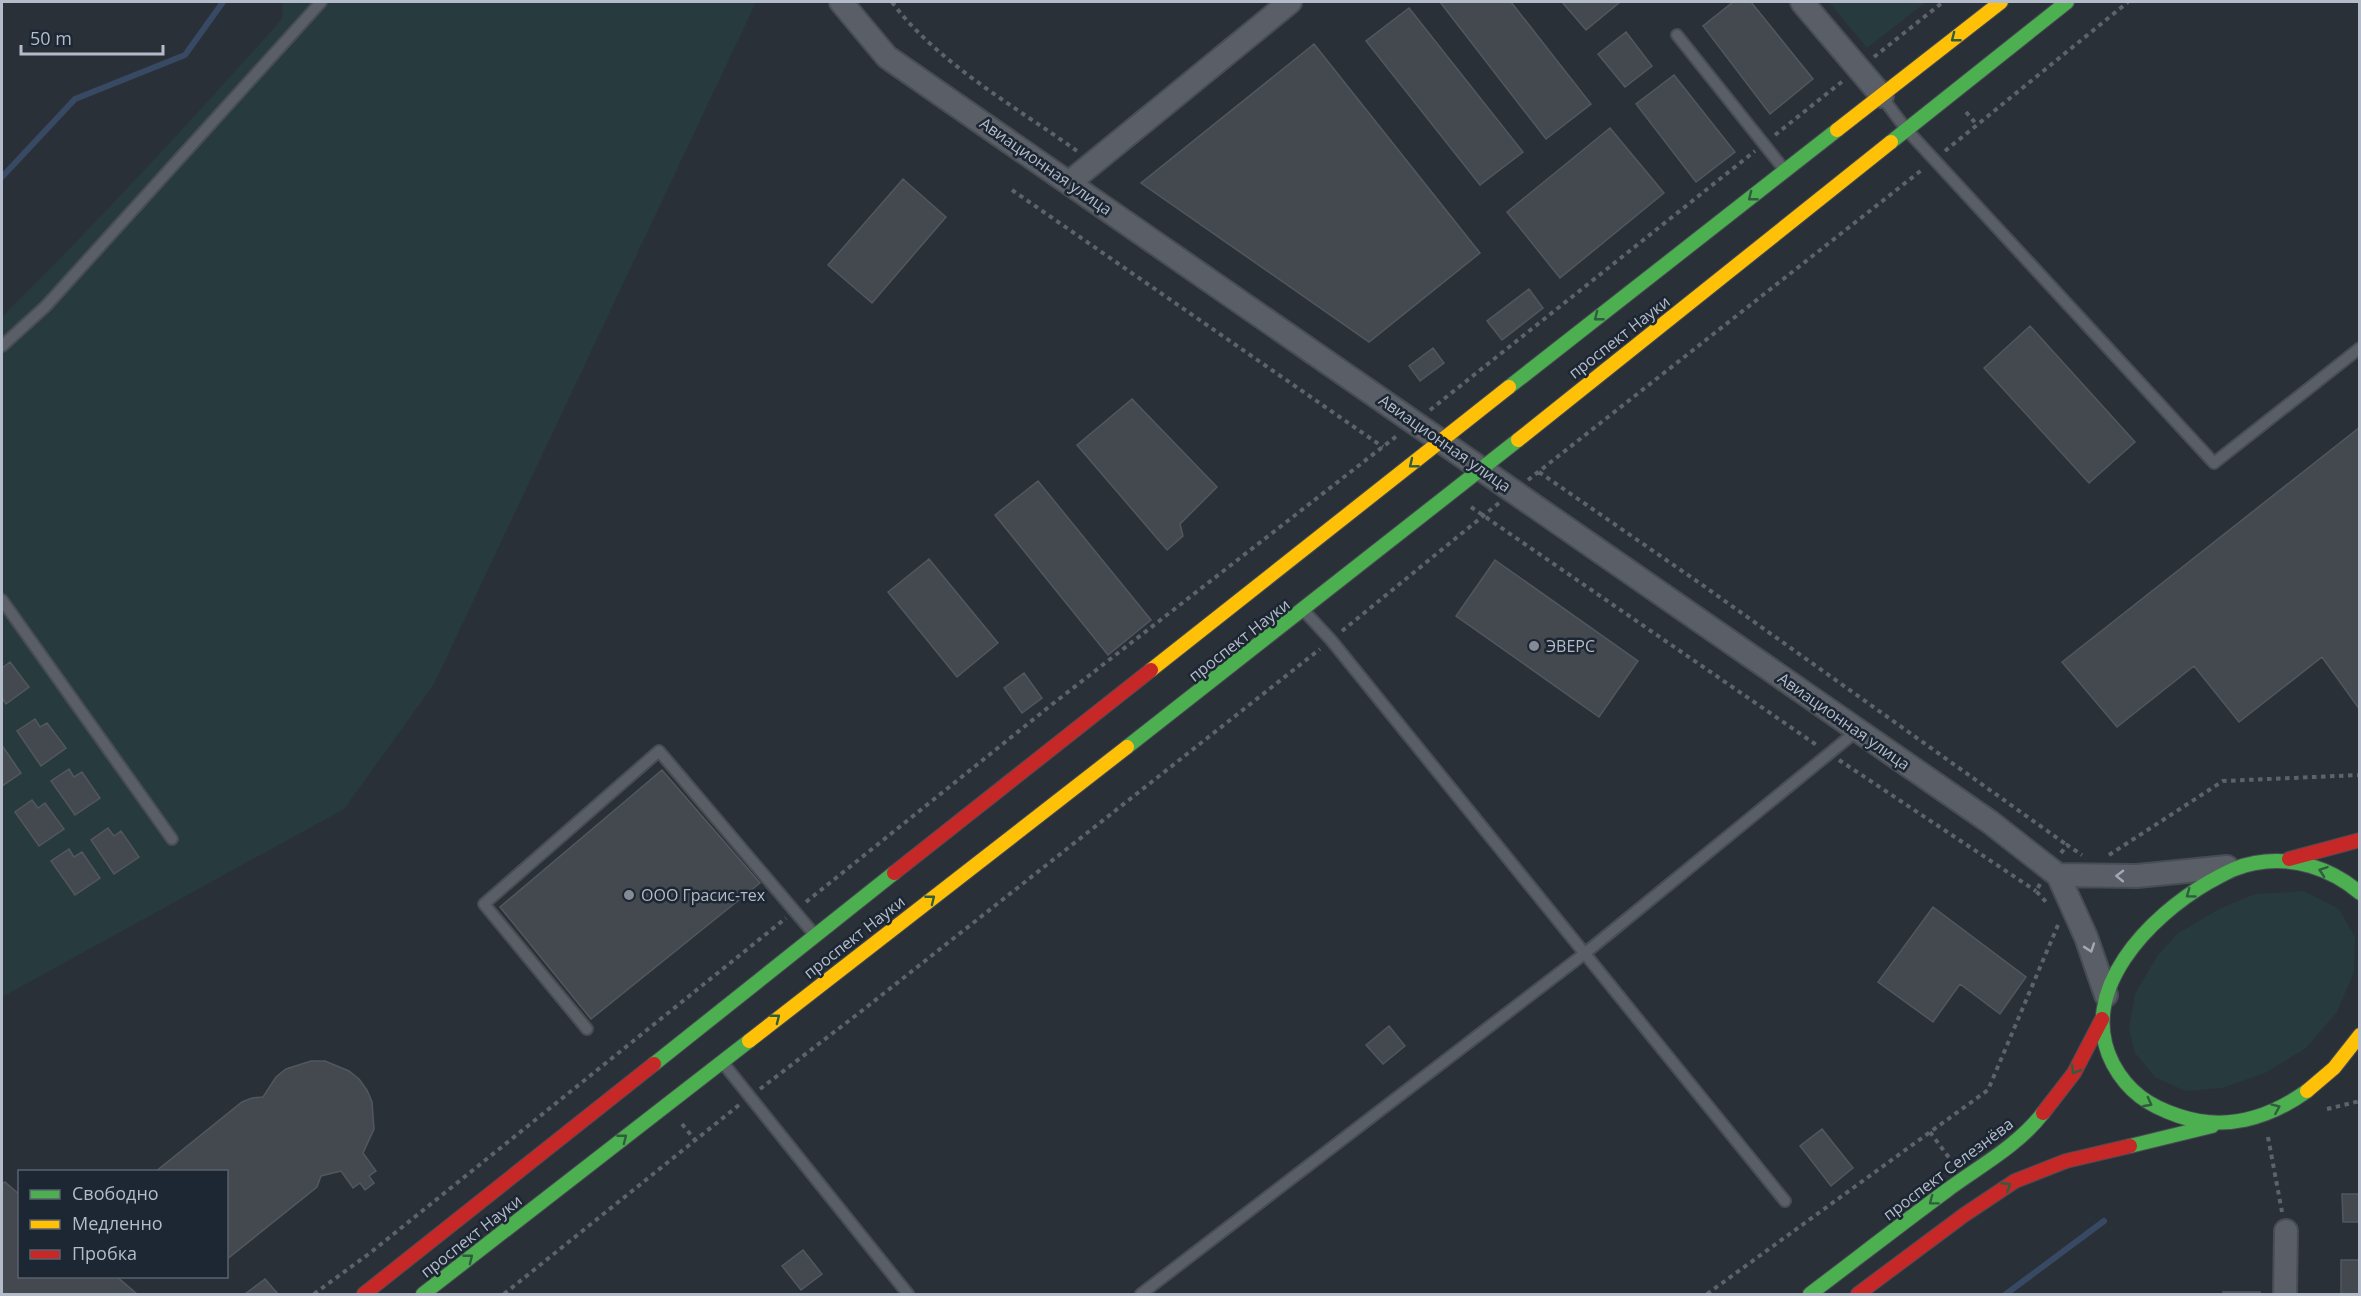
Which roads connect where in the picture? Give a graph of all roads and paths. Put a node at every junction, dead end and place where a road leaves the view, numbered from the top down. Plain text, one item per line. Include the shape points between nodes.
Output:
1 (321, 2) edge
2 (841, 2) edge
3 (892, 2) edge
4 (1290, 2) edge
5 (1802, 2) edge
6 (2001, 2) edge
7 (2067, 2) edge
8 (1940, 3) edge
9 (1677, 35) dead end
10 (1859, 69) junction
11 (1882, 96) junction
12 (1906, 129) junction
13 (1764, 144) junction
14 (1094, 162) junction
15 (1785, 171) junction
16 (1070, 182) junction
17 (1012, 190) dead end
18 (2, 346) edge
19 (2360, 348) edge
20 (1414, 422) junction
21 (1441, 441) junction
22 (1382, 447) junction
23 (1410, 466) junction
24 (1480, 468) junction
25 (1539, 472) dead end
26 (1450, 492) junction
27 (2, 600) edge
28 (1304, 610) junction
29 (1858, 730) junction
30 (1829, 754) junction
31 (2360, 775) edge
32 (172, 839) dead end
33 (2360, 840) edge
34 (2067, 845) junction
35 (2086, 857) dead end
36 (2105, 857) dead end
37 (2280, 861) junction
38 (2241, 866) junction
39 (2054, 872) junction
40 (2036, 891) junction
41 (2360, 894) edge
42 (795, 911) junction
43 (2054, 912) dead end
44 (2060, 919) dead end
45 (816, 936) junction
46 (1584, 954) junction
47 (2106, 995) junction
48 (2102, 1019) junction
49 (587, 1029) dead end
50 (2360, 1035) edge
51 (722, 1061) junction
52 (2360, 1101) edge
53 (2322, 1110) dead end
54 (2220, 1124) junction
55 (2268, 1133) dead end
56 (1785, 1201) dead end
57 (2286, 1231) joint
58 (314, 1294) edge
59 (364, 1294) edge
60 (423, 1294) edge
61 (908, 1294) edge
62 (1141, 1294) edge
63 (1707, 1294) edge
64 (1810, 1294) edge
65 (1858, 1294) edge
66 (2285, 1294) edge

1 - 18 lane via 46,306
2 - 16 street, Авиационная улица via 887,57
3 - 14 path via 939,53
4 - 14 street
5 - 10 street
6 -> 11 street, проспект Науки
7 - 12 street, проспект Науки
8 - 10 path
9 - 13 lane
10 - 11 street
10 - 13 path
11 - 12 lane
11 - 15 street, проспект Науки
12 - 19 lane via 2214,463
12 - 24 street, проспект Науки
13 - 15 lane
13 - 20 path
14 - 16 street
15 -> 21 street, проспект Науки
16 - 20 street, Авиационная улица
17 - 22 path
20 - 21 street, Авиационная улица
20 - 22 path
21 -> 23 street, проспект Науки
21 - 24 street, Авиационная улица
22 - 23 path
22 - 42 path
23 - 45 street, проспект Науки
24 - 26 street, проспект Науки
24 - 29 street, Авиационная улица
25 - 34 path
26 - 28 street, проспект Науки
26 - 30 path
27 - 32 lane
28 - 46 lane
51 -> 28 street, проспект Науки
29 - 30 lane
29 - 39 street, Авиационная улица
30 - 40 path
30 - 46 lane
31 - 36 path via 2223,781
33 - 37 street
34 - 35 path
34 - 39 path
37 - 38 street
41 -> 37 street via 2325,870
38 -> 39 street via 2137,876
38 -> 47 street via 2200,887 2160,916 2129,952
39 - 40 path
39 -> 47 street via 2086,937
40 - 43 path
42 - 45 lane
42 - 49 lane via 658,751 484,904
42 - 58 path
44 - 63 path via 1988,1090
45 - 59 street, проспект Науки
46 - 56 lane
46 - 62 lane
47 - 48 street
48 -> 54 street via 2106,1048 2117,1073 2140,1100 2174,1115
48 -> 64 street, проспект Селезнёва via 2074,1073 2037,1121
54 -> 50 street via 2284,1105 2350,1058
60 -> 51 street, проспект Науки
51 - 61 lane
52 - 53 path
65 -> 54 street via 2015,1181 2066,1161
55 - 57 path
57 - 66 street

